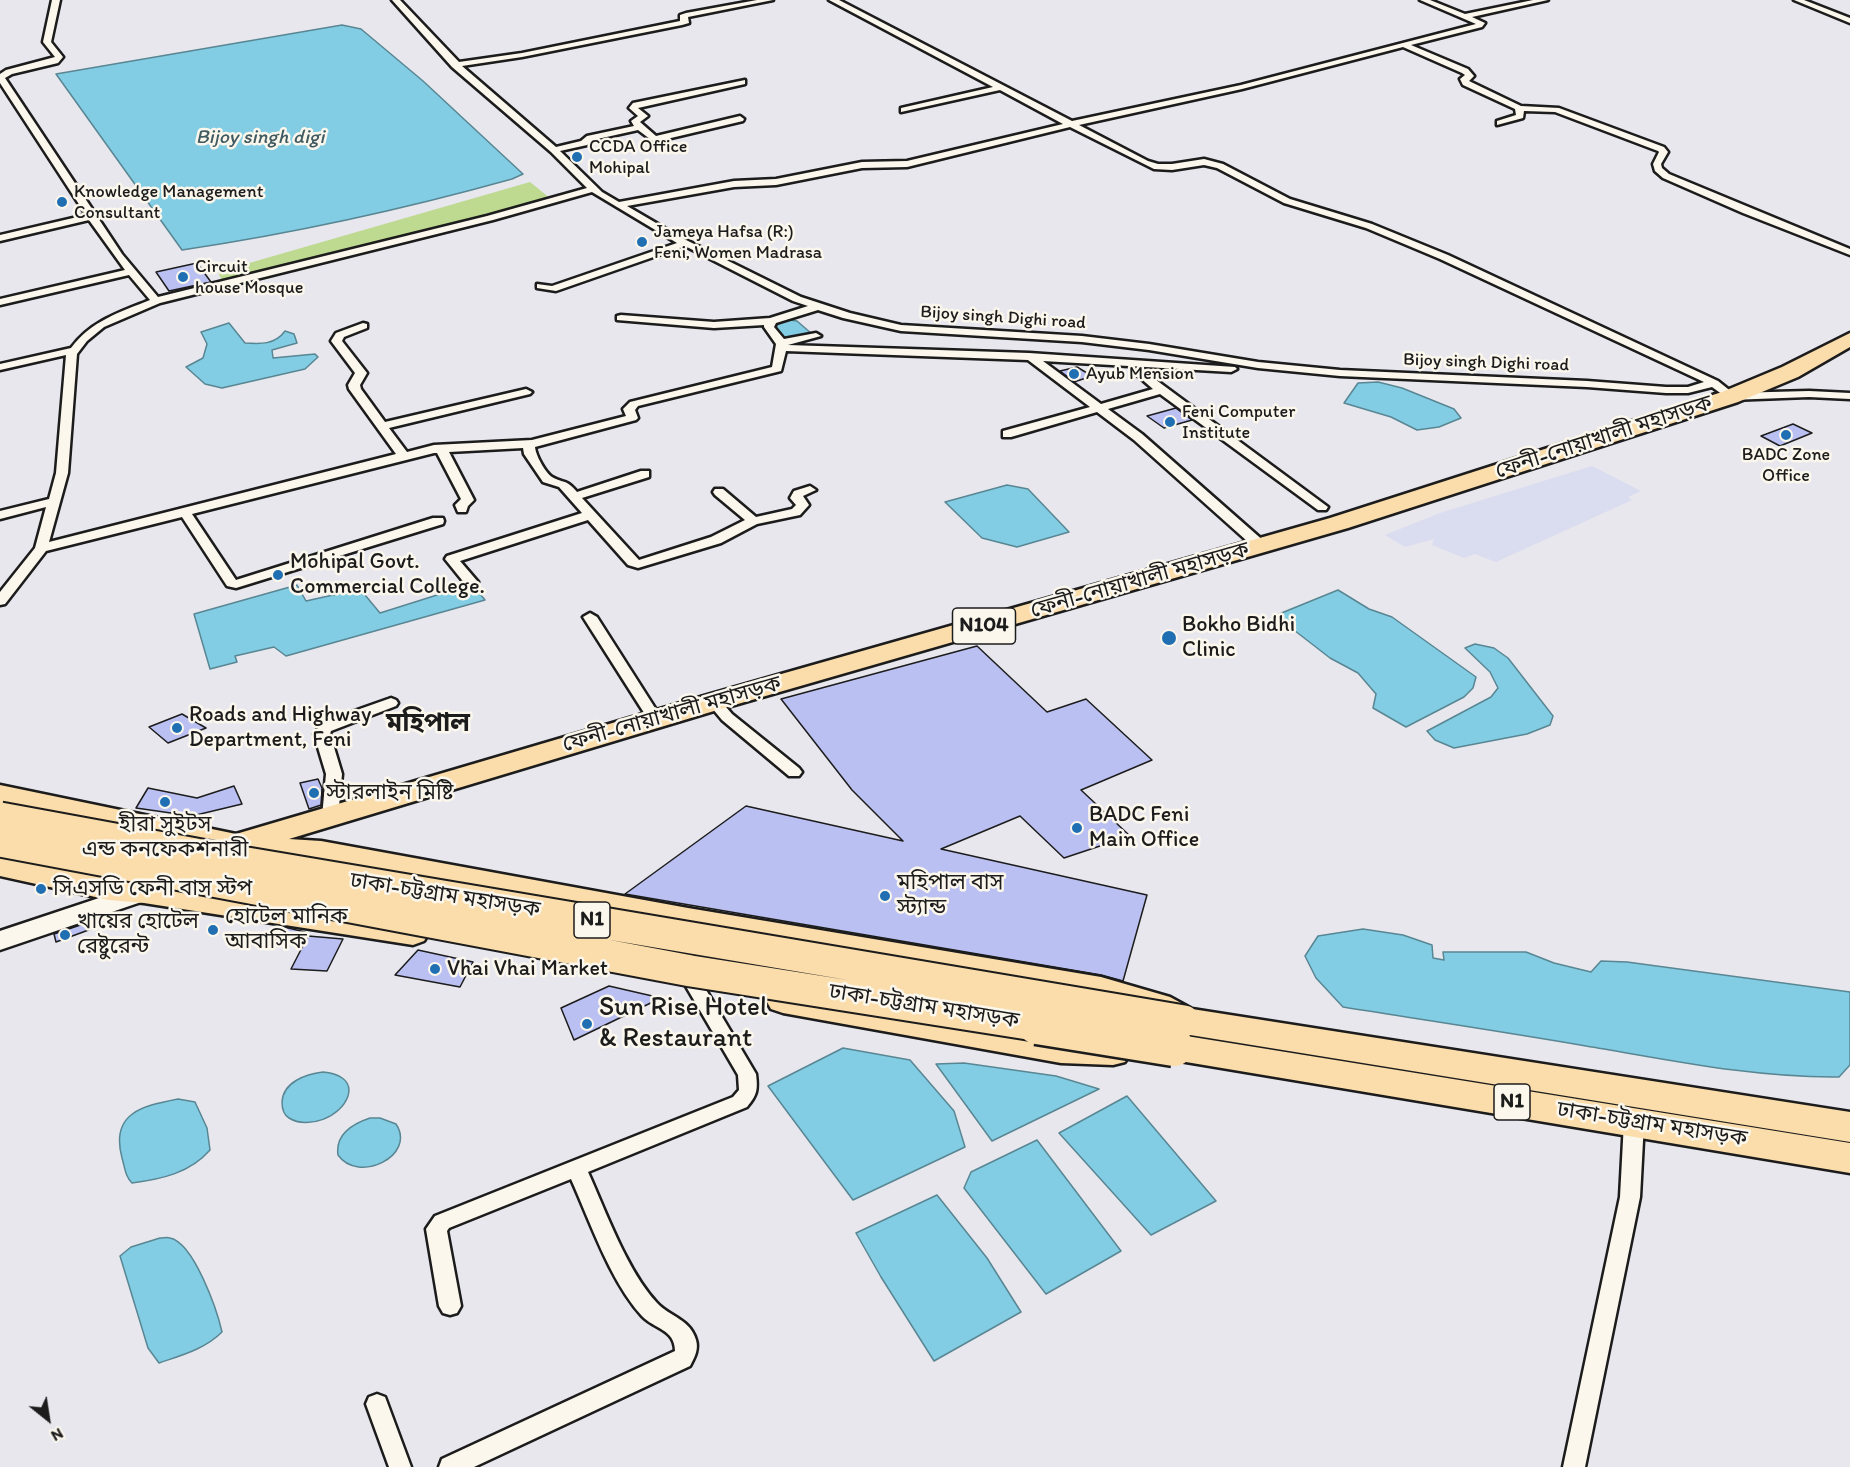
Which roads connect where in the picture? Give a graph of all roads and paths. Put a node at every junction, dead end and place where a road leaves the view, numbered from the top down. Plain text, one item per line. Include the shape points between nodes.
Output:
1 (56, 0) edge
2 (396, 0) edge
3 (769, 0) edge
4 (833, 0) edge
5 (1424, 0) edge
6 (1544, 0) edge
7 (1798, 0) edge
8 (1466, 16) junction
9 (1850, 21) edge
10 (1406, 46) junction
11 (455, 65) junction
12 (742, 82) dead end
13 (1000, 88) junction
14 (1519, 108) junction
15 (904, 110) dead end
16 (740, 119) dead end
17 (1500, 123) dead end
18 (1071, 125) junction
19 (640, 127) junction
20 (554, 150) junction
21 (593, 189) junction
22 (617, 205) junction
23 (92, 216) junction
24 (0, 238) edge
25 (686, 243) junction
26 (1850, 252) edge
27 (131, 272) junction
28 (541, 286) dead end
29 (156, 301) junction
30 (0, 302) edge
31 (819, 306) junction
32 (621, 318) dead end
33 (771, 321) junction
34 (363, 326) dead end
35 (925, 330) junction
36 (816, 336) dead end
37 (1003, 336) junction
38 (1850, 339) edge
39 (782, 346) junction
40 (75, 350) junction
41 (918, 353) junction
42 (1031, 357) junction
43 (1850, 357) edge
44 (0, 367) edge
45 (1299, 372) dead end
46 (1144, 376) dead end
47 (1162, 390) junction
48 (1722, 390) junction
49 (526, 392) dead end
50 (1776, 396) junction
51 (1850, 396) edge
52 (1096, 408) junction
53 (382, 426) junction
54 (1007, 434) dead end
55 (532, 444) junction
56 (440, 449) junction
57 (404, 456) junction
58 (645, 474) dead end
59 (810, 490) dead end
60 (719, 492) dead end
61 (574, 497) junction
62 (54, 501) junction
63 (1322, 507) dead end
64 (462, 509) dead end
65 (185, 513) junction
66 (0, 515) edge
67 (590, 516) junction
68 (438, 521) dead end
69 (753, 521) junction
70 (1261, 546) junction
71 (41, 548) junction
72 (471, 582) dead end
73 (0, 601) edge
74 (590, 617) dead end
75 (392, 703) dead end
76 (721, 709) junction
77 (655, 719) junction
78 (794, 772) dead end
79 (0, 795) edge
80 (330, 817) junction
81 (0, 818) edge
82 (0, 841) edge
83 (236, 845) junction
84 (286, 851) junction
85 (0, 865) edge
86 (109, 889) junction
87 (144, 892) junction
88 (0, 928) edge
89 (0, 940) edge
90 (693, 983) junction
91 (1179, 1034) junction
92 (1634, 1122) junction
93 (1850, 1127) edge
94 (1850, 1158) edge
95 (576, 1167) junction
96 (450, 1306) dead end
97 (377, 1404) dead end
98 (400, 1467) edge
99 (450, 1467) edge
100 (1574, 1467) edge

1 - 23 street via 47,42 59,57 0,77
2 - 11 street, Bijoy singh Dighi road
3 - 11 street via 686,15 686,21 663,26
4 - 13 street
5 - 8 street
6 - 8 street
7 - 9 street
8 - 10 street via 1481,22 1479,26
10 - 14 street via 1465,71 1470,76 1464,79 1466,83
10 - 18 street
11 - 20 street, Bijoy singh Dighi road
12 - 19 street via 636,105 633,108 644,116 635,121
13 - 15 street
13 - 18 street
14 - 17 street via 1520,116
14 - 26 street via 1553,109 1661,149 1664,152 1657,164 1666,176
16 - 19 street via 701,132 654,139
18 - 22 street via 907,164 862,165
18 - 48 street via 1145,163 1157,167 1204,162 1220,166 1287,201 1369,226 1444,256
19 - 20 street
20 - 21 street, Bijoy singh Dighi road
21 - 22 street, Bijoy singh Dighi road
21 - 29 street
22 - 25 street, Bijoy singh Dighi road
23 - 24 street
23 - 27 street
25 - 28 street via 552,289
25 - 31 street, Bijoy singh Dighi road via 797,299
27 - 29 street
27 - 30 street
29 - 40 street via 100,325
31 - 33 street
31 - 35 street, Bijoy singh Dighi road via 877,324
32 - 33 street via 714,325
33 - 39 street via 769,327
34 - 53 street via 340,335 336,341 361,373 355,389
35 - 37 street, Bijoy singh Dighi road
35 - 41 street
36 - 39 street
37 - 42 street
37 - 48 street, Bijoy singh Dighi road via 1083,339 1340,373
38 - 48 highway, ফেনী-নোয়াখালী মহাসড়ক / N104 via 1790,372
39 - 41 street
39 - 55 street via 777,369 634,404 628,409 632,418
40 - 44 street
40 - 62 street via 62,472
41 - 42 street
42 - 45 street
42 - 52 street
43 - 50 highway, ফেনী-নোয়াখালী মহাসড়ক / N104
46 - 47 street
47 - 52 street
47 - 63 street
48 - 50 street
48 - 70 highway, ফেনী-নোয়াখালী মহাসড়ক / N104 via 1339,523
49 - 53 street
50 - 51 street
50 - 76 highway, ফেনী-নোয়াখালী মহাসড়ক / N104 via 1350,536
52 - 54 street
52 - 70 street via 1138,437
53 - 57 street
55 - 56 street
55 - 61 street via 530,454 547,478 562,484
56 - 57 street
56 - 64 street via 468,500 460,506
57 - 65 street
58 - 61 street
59 - 69 street via 798,494 796,498 803,505 796,512
60 - 69 street
61 - 67 street
62 - 66 street
62 - 71 street
65 - 68 street via 236,584
65 - 71 street
67 - 69 street via 638,564 716,540
67 - 72 street via 452,559
70 - 76 highway, ফেনী-নোয়াখালী মহাসড়ক / N104
71 - 73 street
74 - 77 street
75 - 80 street via 324,729 322,734 334,774
76 - 77 highway, ফেনী-নোয়াখালী মহাসড়ক / N104
76 - 78 street
76 - 84 highway, ফেনী-নোয়াখালী মহাসড়ক / N104
77 - 80 highway, ফেনী-নোয়াখালী মহাসড়ক / N104
79 - 83 highway
80 - 83 highway, ফেনী-নোয়াখালী মহাসড়ক / N104
81 - 91 highway, ঢাকা-চট্টগ্রাম মহাসড়ক / N1, bridge
82 - 91 highway, ঢাকা-চট্টগ্রাম মহাসড়ক / N1, bridge via 691,971
83 - 84 highway
83 - 86 highway, ফেনী-নোয়াখালী মহাসড়ক / N104
84 - 87 highway, ফেনী-নোয়াখালী মহাসড়ক / N104
84 - 91 highway via 321,852 1101,990 1158,1006
85 - 86 highway
86 - 87 highway
86 - 88 main road, N104
87 - 89 main road, N104
87 - 90 highway via 505,948
90 - 91 highway via 1061,1050 1131,1053
90 - 95 street via 747,1074 749,1092 740,1102
91 - 92 highway, ঢাকা-চট্টগ্রাম মহাসড়ক / N1
91 - 93 highway, ঢাকা-চট্টগ্রাম মহাসড়ক / N1
92 - 94 highway, ঢাকা-চট্টগ্রাম মহাসড়ক / N1
92 - 100 street via 1630,1197
95 - 96 street via 442,1222 435,1229
95 - 99 street via 618,1263 650,1310 678,1328 686,1341 686,1352 682,1359
97 - 98 street

